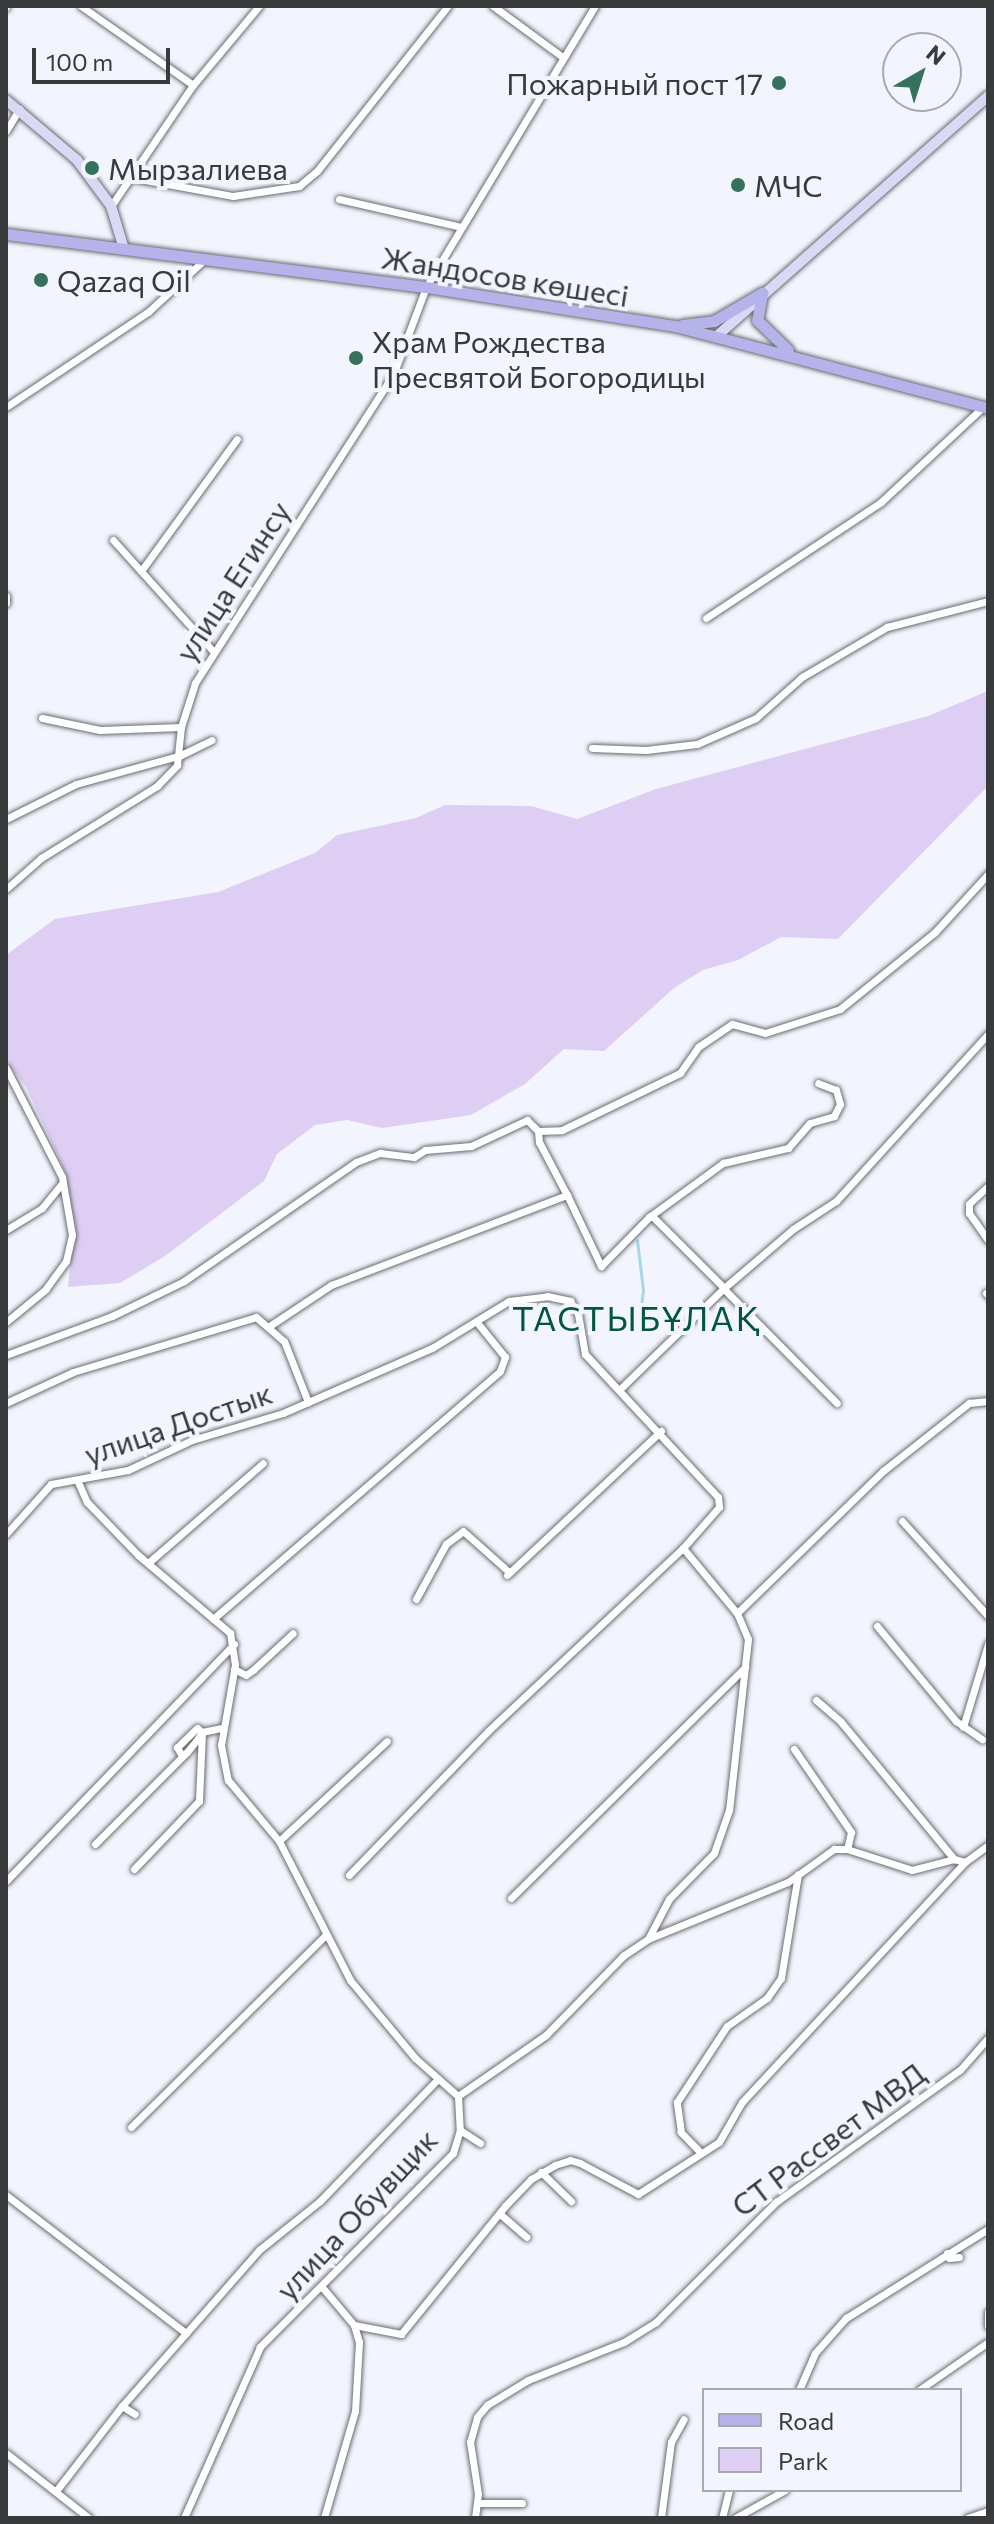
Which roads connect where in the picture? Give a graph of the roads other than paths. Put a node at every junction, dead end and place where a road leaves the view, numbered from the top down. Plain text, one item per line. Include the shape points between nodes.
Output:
1 (81, 6) edge
2 (259, 6) edge
3 (448, 6) edge
4 (493, 6) edge
5 (595, 6) edge
6 (561, 56) junction
7 (193, 85) junction
8 (988, 96) edge
9 (6, 100) edge
10 (19, 109) junction
11 (6, 131) edge
12 (129, 177) junction
13 (339, 199) dead end
14 (111, 206) junction
15 (461, 227) junction
16 (6, 234) edge
17 (124, 249) junction
18 (204, 260) junction
19 (426, 287) junction
20 (762, 293) junction
21 (675, 326) junction
22 (717, 336) junction
23 (792, 353) junction
24 (6, 407) edge
25 (985, 408) edge
26 (237, 439) dead end
27 (113, 540) dead end
28 (141, 571) junction
29 (6, 596) edge
30 (988, 601) edge
31 (6, 603) edge
32 (706, 618) dead end
33 (213, 651) junction
34 (42, 718) dead end
35 (181, 727) junction
36 (212, 740) dead end
37 (592, 748) dead end
38 (181, 755) junction
39 (6, 819) edge
40 (988, 874) edge
41 (6, 889) edge
42 (988, 1034) edge
43 (6, 1068) edge
44 (818, 1083) dead end
45 (538, 1131) junction
46 (63, 1182) junction
47 (988, 1186) edge
48 (567, 1195) junction
49 (652, 1216) junction
50 (6, 1230) edge
51 (988, 1240) edge
52 (724, 1289) junction
53 (476, 1321) junction
54 (6, 1322) edge
55 (271, 1325) junction
56 (6, 1355) edge
57 (621, 1388) junction
58 (988, 1401) edge
59 (308, 1402) junction
60 (6, 1403) edge
61 (837, 1403) dead end
62 (661, 1431) junction
63 (263, 1463) dead end
64 (78, 1482) junction
65 (902, 1521) dead end
66 (6, 1534) edge
67 (683, 1548) junction
68 (148, 1563) junction
69 (416, 1599) dead end
70 (737, 1613) junction
71 (988, 1616) edge
72 (213, 1619) junction
73 (877, 1626) dead end
74 (293, 1633) dead end
75 (234, 1644) junction
76 (988, 1644) edge
77 (745, 1667) junction
78 (234, 1669) junction
79 (816, 1700) dead end
80 (963, 1727) junction
81 (221, 1728) junction
82 (202, 1732) junction
83 (982, 1739) dead end
84 (387, 1741) dead end
85 (794, 1749) dead end
86 (279, 1841) junction
87 (95, 1844) dead end
88 (988, 1845) edge
89 (847, 1849) junction
90 (954, 1859) junction
91 (965, 1862) junction
92 (134, 1869) dead end
93 (798, 1874) junction
94 (349, 1875) dead end
95 (6, 1881) edge
96 (511, 1898) dead end
97 (324, 1937) junction
98 (648, 1939) junction
99 (988, 2038) edge
100 (438, 2079) junction
101 (458, 2096) junction
102 (131, 2127) dead end
103 (460, 2130) junction
104 (480, 2143) dead end
105 (701, 2153) junction
106 (541, 2172) junction
107 (6, 2195) edge
108 (571, 2201) dead end
109 (500, 2214) junction
110 (988, 2229) edge
111 (526, 2237) dead end
112 (947, 2253) junction
113 (959, 2257) dead end
114 (322, 2287) junction
115 (988, 2312) edge
116 (354, 2325) junction
117 (988, 2326) edge
118 (186, 2333) junction
119 (988, 2342) edge
120 (800, 2388) edge
121 (922, 2388) edge
122 (122, 2406) junction
123 (135, 2414) dead end
124 (684, 2419) dead end
125 (6, 2453) edge
126 (56, 2491) junction
127 (728, 2492) edge
128 (781, 2492) edge
129 (478, 2503) junction
130 (522, 2503) dead end
131 (988, 2511) edge
132 (89, 2518) edge
133 (184, 2518) edge
134 (324, 2518) edge
135 (475, 2518) edge
136 (661, 2518) edge
137 (722, 2518) edge
138 (735, 2518) edge
139 (967, 2518) edge

1 - 7 street
2 - 7 street
3 - 12 street via 317,171 299,186 233,196
4 - 6 street
5 - 6 street, улица Егинсу
6 - 15 street, улица Егинсу
7 - 12 street
8 - 20 main road
9 - 10 main road
10 - 11 street
10 - 14 main road via 77,160
12 - 14 street
13 - 15 street
14 - 17 main road
15 - 19 street, улица Егинсу
16 - 17 main road, Жандосов көшесі
17 - 18 main road, Жандосов көшесі
18 - 19 main road, Жандосов көшесі
18 - 24 street via 148,312
19 - 21 main road, Жандосов көшесі
19 - 33 street, улица Егинсу via 393,375
20 - 21 main road via 714,321
20 - 22 main road
20 - 23 main road via 756,309 762,329
21 - 22 main road, Жандосов көшесі
22 - 23 main road, Жандосов көшесі
23 - 25 main road, Жандосов көшесі
25 - 32 street via 881,502
26 - 28 street
27 - 28 street
28 - 33 street
29 - 31 street
30 - 37 street via 887,627 802,677 756,718 697,744 646,750
33 - 35 street, улица Егинсу
34 - 35 street via 100,730
35 - 38 street, улица Егинсу
36 - 38 street
38 - 39 street via 76,784
38 - 41 street via 157,786 41,858
40 - 45 street via 935,932 840,1009 765,1033 732,1024 709,1037 673,1077 562,1130
42 - 52 street via 836,1201 793,1229
43 - 46 street
44 - 49 street via 838,1093 834,1116 810,1123 788,1148 723,1163
45 - 48 street via 542,1150
45 - 56 street via 527,1120 471,1146 425,1150 414,1157 380,1153 356,1162 184,1281 112,1316
46 - 50 street via 42,1208
46 - 54 street via 72,1235 66,1261 46,1289
47 - 51 street via 969,1204 969,1213
48 - 49 street via 601,1266
48 - 55 street via 331,1285
49 - 52 street
52 - 57 street
52 - 61 street
53 - 57 street, улица Достык via 517,1299 570,1301 578,1314 585,1354
53 - 59 street, улица Достык via 432,1348
53 - 72 street via 505,1357 500,1371
55 - 59 street via 284,1341
55 - 60 street via 256,1317 159,1343 73,1372
57 - 62 street
58 - 70 street via 969,1403 883,1471
59 - 64 street, улица Достык via 192,1440 128,1470
62 - 67 street via 719,1502
62 - 69 street via 508,1574 463,1531 446,1544
63 - 68 street
64 - 66 street, улица Достык via 51,1484
64 - 68 street via 87,1502
65 - 71 street
67 - 70 street
67 - 94 street via 488,1731
68 - 72 street
70 - 77 street via 748,1639
72 - 75 street via 230,1633
73 - 80 street
74 - 78 street via 246,1675
75 - 78 street
75 - 95 street
76 - 80 street
77 - 96 street
77 - 98 street via 729,1810 720,1842 669,1899
78 - 81 street
79 - 90 street via 841,1722
80 - 83 street
81 - 82 street
81 - 86 street via 228,1780
82 - 87 street
82 - 92 street via 199,1801
84 - 86 street
85 - 89 street via 851,1832
86 - 97 street
88 - 91 street
89 - 90 street via 912,1870
89 - 93 street via 822,1854
90 - 91 street
91 - 105 street via 742,2102 719,2142
93 - 98 street
93 - 105 street via 781,1978 767,1998 727,2026 677,2102 681,2132
97 - 100 street via 368,2003
97 - 102 street
98 - 101 street via 623,1956 540,2041
99 - 129 street, СТ Рассвет МВД via 960,2070 776,2202 656,2322 624,2342 528,2380 487,2405 477,2417 470,2442
100 - 101 street
100 - 118 street via 320,2201 259,2250
101 - 103 street, улица Обувщик
103 - 104 street
103 - 114 street, улица Обувщик via 453,2153
105 - 106 street via 638,2194 570,2160
106 - 108 street
106 - 109 street
107 - 118 street
109 - 111 street
109 - 116 street via 401,2334
110 - 112 street
112 - 113 street via 949,2258
112 - 120 street via 846,2318 815,2353
114 - 116 street
114 - 133 street, улица Обувщик via 254,2357
115 - 117 street
116 - 134 street via 357,2400
118 - 122 street
119 - 121 street
122 - 123 street
122 - 126 street
124 - 136 street via 671,2442
125 - 126 street
126 - 132 street
127 - 137 street
128 - 138 street
129 - 130 street
129 - 135 street, СТ Рассвет МВД
131 - 139 street

